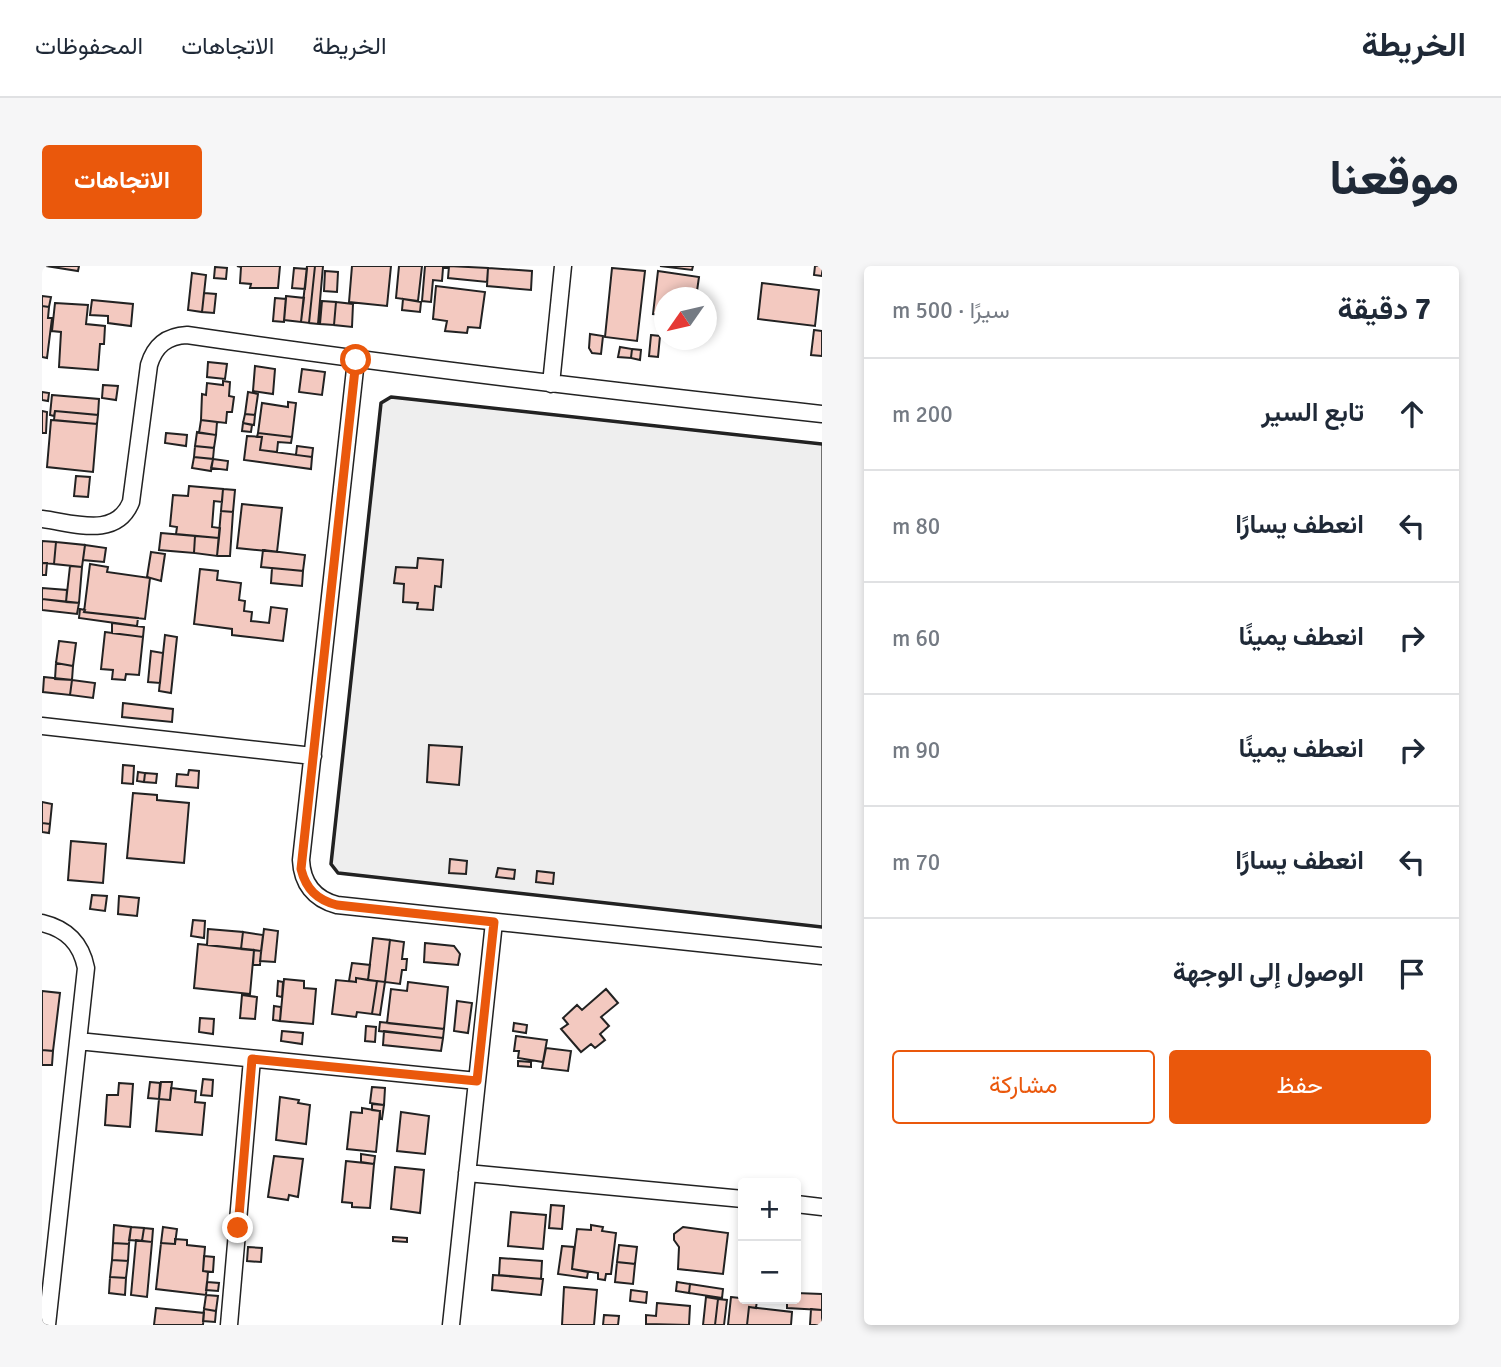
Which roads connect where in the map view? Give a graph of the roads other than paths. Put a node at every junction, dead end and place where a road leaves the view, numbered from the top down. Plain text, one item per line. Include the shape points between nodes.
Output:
1 (564, 266) edge
2 (356, 360) junction
3 (551, 384) junction
4 (822, 414) edge
5 (42, 519) edge
6 (42, 726) edge
7 (313, 756) junction
8 (494, 922) junction
9 (42, 923) edge
10 (822, 956) edge
11 (78, 1041) junction
12 (252, 1059) junction
13 (477, 1081) junction
14 (467, 1173) junction
15 (738, 1199) edge
16 (801, 1205) edge
17 (822, 1207) edge
18 (47, 1325) edge
19 (229, 1325) edge
20 (451, 1325) edge

1 - 3 street
2 - 3 street
2 - 5 street via 187,335 167,340 158,346 149,365 127,510 106,526
2 - 7 street
3 - 4 street
6 - 7 street
7 - 8 street via 301,860 313,893 337,905
8 - 10 street
8 - 13 street
9 - 11 street via 64,931 84,957
11 - 12 street
11 - 18 street
12 - 13 street
12 - 19 street
13 - 14 street
14 - 15 street
14 - 20 street
16 - 17 street

